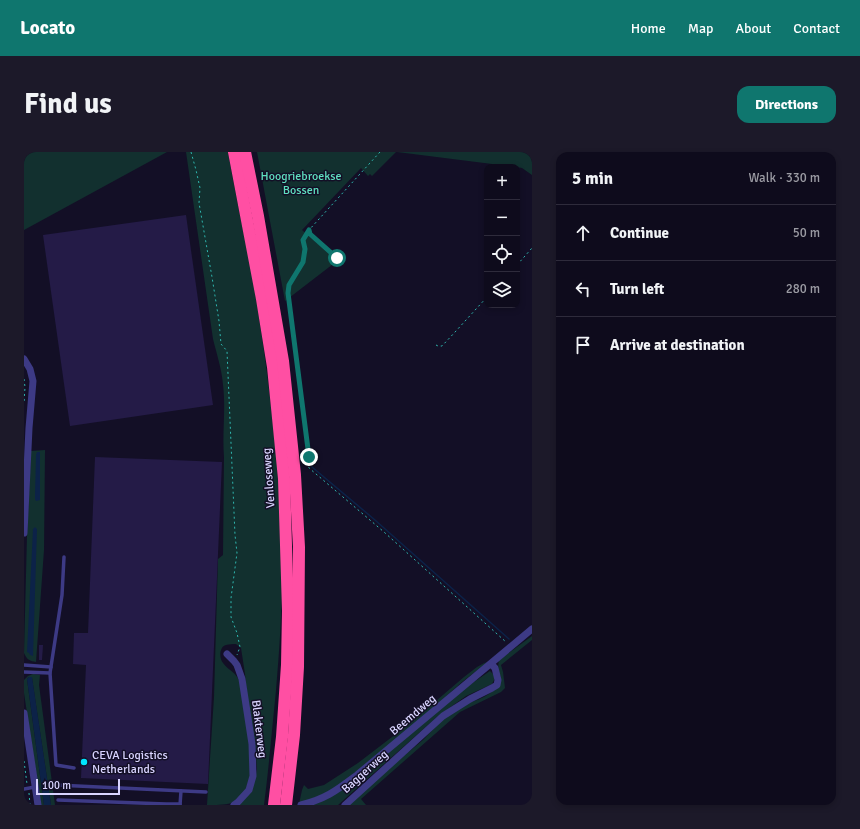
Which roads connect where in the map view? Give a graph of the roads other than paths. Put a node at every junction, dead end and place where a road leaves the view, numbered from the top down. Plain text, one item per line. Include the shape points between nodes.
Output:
1 (234, 152) edge
2 (245, 152) edge
3 (24, 359) edge
4 (24, 533) edge
5 (64, 557) dead end
6 (532, 628) edge
7 (226, 654) dead end
8 (491, 664) junction
9 (24, 665) edge
10 (51, 667) junction
11 (24, 672) edge
12 (50, 673) junction
13 (24, 713) edge
14 (74, 768) dead end
15 (56, 785) dead end
16 (29, 788) edge
17 (181, 791) junction
18 (206, 792) dead end
19 (58, 800) dead end
20 (180, 804) edge
21 (38, 805) edge
22 (234, 805) edge
23 (274, 805) edge
24 (286, 805) edge
25 (301, 805) edge
26 (345, 805) edge

1 - 23 highway, Venloseweg via 273,367 284,480 287,665
2 - 24 highway, Venloseweg via 283,360 295,475 299,547 298,667
3 - 4 street via 33,381
5 - 10 lane via 62,595
6 - 8 street, Beemdweg
7 - 22 street, Blakterweg via 237,665 242,679 252,744 253,776 249,790
8 - 25 street, Beemdweg via 333,793
8 - 26 street, Baggerweg via 495,668 497,685 470,698 443,716
9 - 10 lane
10 - 12 lane
11 - 12 lane
12 - 14 lane via 56,765
13 - 16 street
15 - 17 lane
16 - 21 street
17 - 18 lane
17 - 20 lane
19 - 20 lane

